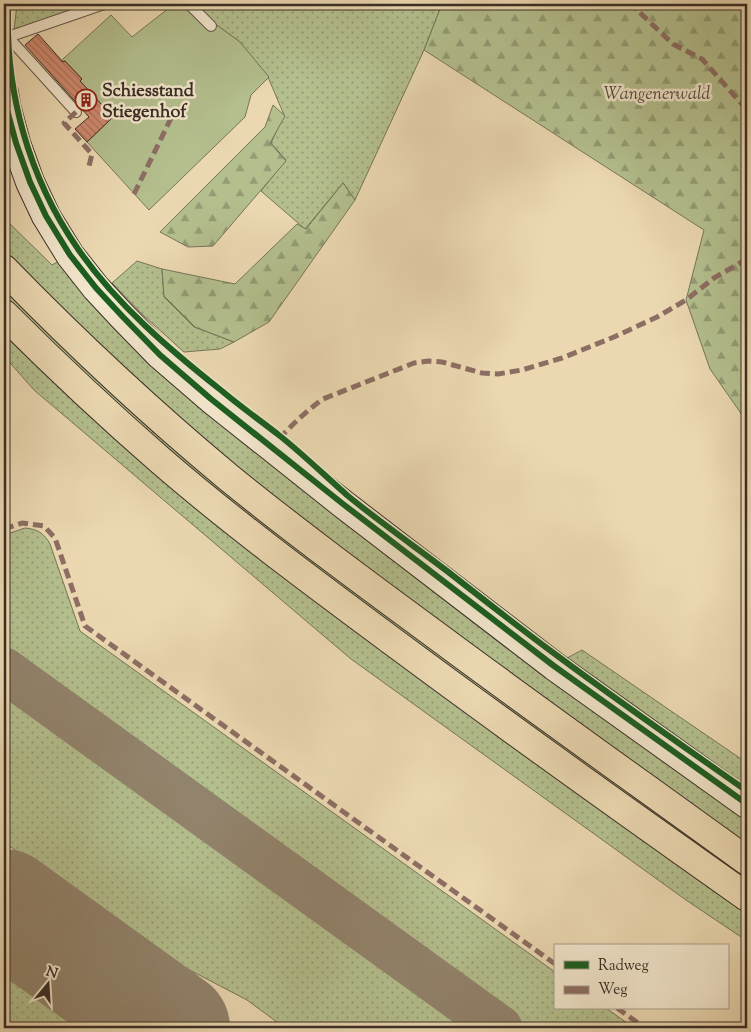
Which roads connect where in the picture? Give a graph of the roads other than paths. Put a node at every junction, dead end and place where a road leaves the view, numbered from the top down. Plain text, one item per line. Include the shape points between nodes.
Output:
1 (104, 4) edge
2 (189, 4) edge
3 (211, 26) dead end
4 (6, 37) edge
5 (4, 93) edge
6 (76, 112) dead end
7 (4, 269) edge
8 (4, 314) edge
9 (747, 804) edge
10 (747, 861) edge
11 (747, 898) edge

1 - 4 lane
2 - 3 lane
4 - 6 lane
5 - 9 street via 16,144 46,216 96,288 160,355 343,504 554,666
7 - 10 highway via 117,380 267,508
8 - 11 highway via 118,423 315,584

